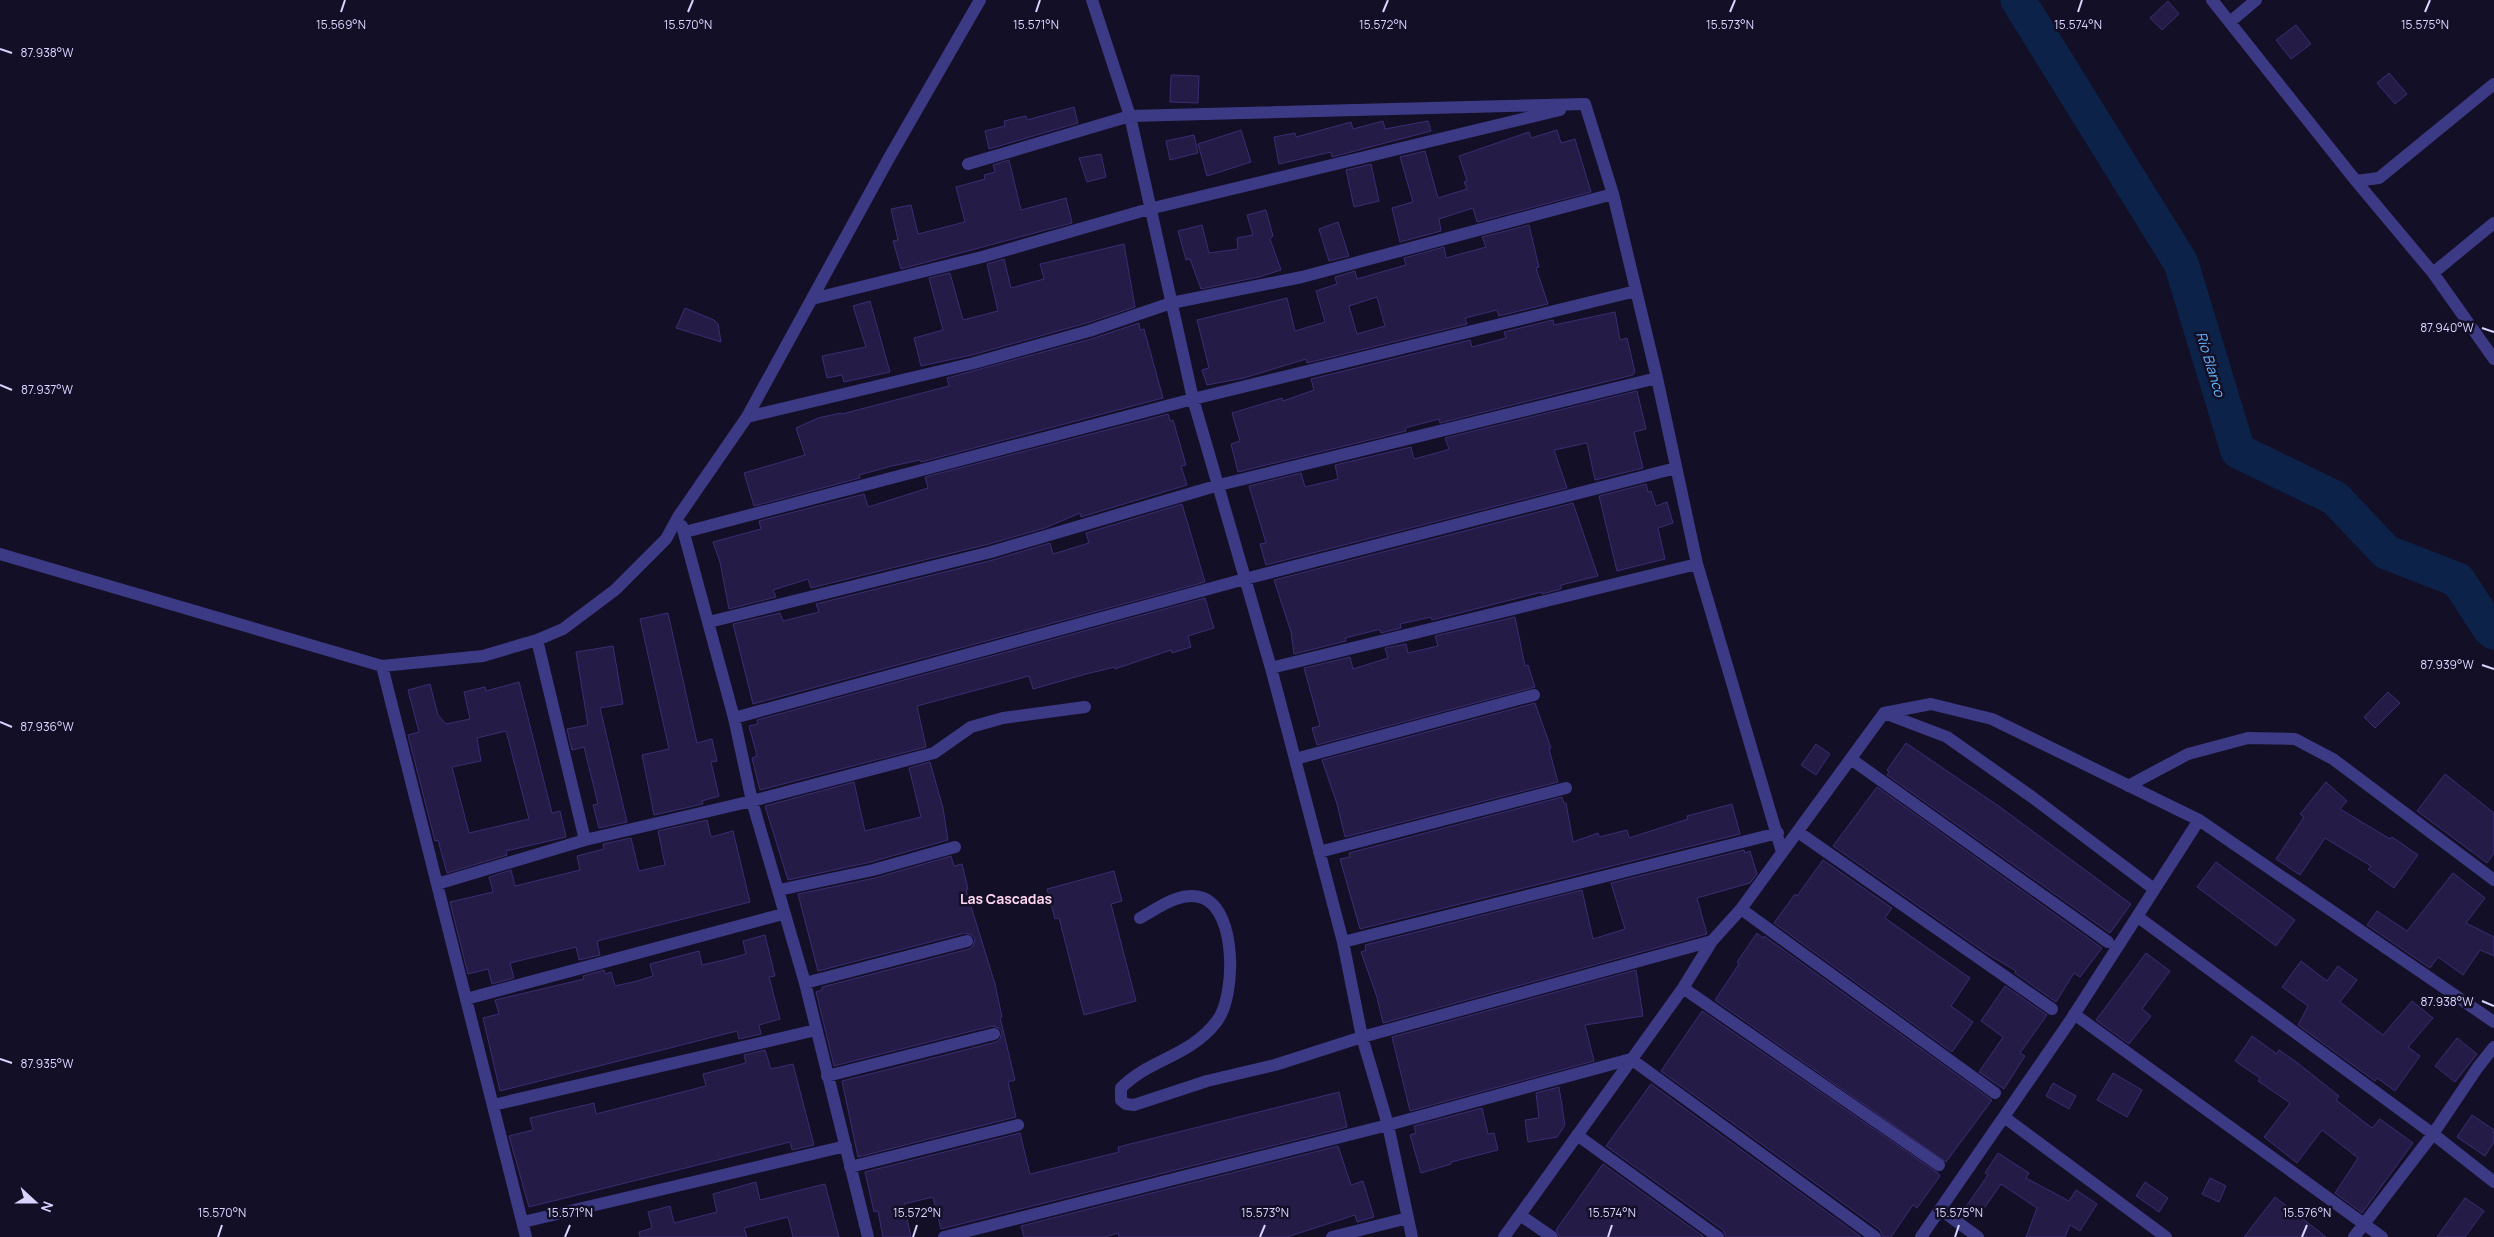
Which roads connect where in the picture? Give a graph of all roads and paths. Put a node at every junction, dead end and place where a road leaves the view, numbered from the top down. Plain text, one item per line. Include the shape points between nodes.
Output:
1 (980, 0) edge
2 (1092, 0) edge
3 (2212, 0) edge
4 (2256, 0) edge
5 (2230, 22) junction
6 (2494, 84) edge
7 (1585, 104) junction
8 (1130, 116) junction
9 (968, 164) dead end
10 (2356, 180) junction
11 (1613, 194) junction
12 (1149, 209) junction
13 (2494, 223) edge
14 (2433, 273) junction
15 (1636, 291) junction
16 (812, 299) junction
17 (1171, 303) junction
18 (2494, 359) edge
19 (1657, 378) junction
20 (1193, 399) junction
21 (748, 417) junction
22 (1676, 468) junction
23 (1219, 485) junction
24 (678, 517) junction
25 (685, 532) junction
26 (0, 554) edge
27 (1697, 564) junction
28 (1244, 579) junction
29 (709, 622) junction
30 (537, 640) junction
31 (382, 666) junction
32 (1271, 668) junction
33 (1534, 695) dead end
34 (1085, 707) dead end
35 (1884, 713) junction
36 (734, 718) junction
37 (1295, 759) junction
38 (1851, 759) junction
39 (2128, 786) junction
40 (1566, 788) dead end
41 (752, 801) junction
42 (2199, 820) junction
43 (1798, 832) junction
44 (1778, 833) junction
45 (586, 840) junction
46 (955, 847) dead end
47 (1319, 852) junction
48 (1782, 852) junction
49 (2494, 880) edge
50 (437, 884) junction
51 (2154, 889) junction
52 (779, 890) junction
53 (1741, 908) junction
54 (783, 914) junction
55 (2138, 917) junction
56 (1140, 918) dead end
57 (968, 941) dead end
58 (1712, 941) junction
59 (1343, 942) junction
60 (2108, 942) dead end
61 (805, 983) junction
62 (1683, 988) junction
63 (466, 999) junction
64 (2052, 1009) dead end
65 (2074, 1014) junction
66 (2494, 1022) edge
67 (816, 1030) junction
68 (994, 1034) dead end
69 (1362, 1037) junction
70 (2494, 1046) edge
71 (1631, 1059) junction
72 (827, 1076) junction
73 (1995, 1093) dead end
74 (493, 1105) junction
75 (2004, 1117) junction
76 (1018, 1125) dead end
77 (1388, 1125) junction
78 (2433, 1134) junction
79 (1577, 1135) junction
80 (846, 1146) junction
81 (1938, 1165) dead end
82 (850, 1167) junction
83 (2494, 1182) edge
84 (1941, 1210) junction
85 (1520, 1215) junction
86 (1408, 1218) junction
87 (523, 1222) junction
88 (2364, 1224) junction
89 (526, 1237) edge
90 (868, 1237) edge
91 (944, 1237) edge
92 (1332, 1237) edge
93 (1412, 1237) edge
94 (1504, 1237) edge
95 (1552, 1237) edge
96 (1718, 1237) edge
97 (1875, 1237) edge
98 (1921, 1237) edge
99 (1978, 1237) edge
100 (2166, 1237) edge
101 (2354, 1237) edge
102 (2382, 1237) edge

1 - 16 street
2 - 8 street
3 - 5 street
4 - 5 street
5 - 10 street
6 - 10 street via 2379,178
7 - 8 street
7 - 11 street
7 - 12 street
8 - 9 street
8 - 12 street
10 - 14 street
11 - 15 street
11 - 17 street via 1302,277
12 - 16 street via 982,257
12 - 17 street
13 - 14 street
14 - 18 street
15 - 19 street
15 - 20 street
16 - 21 street
17 - 20 street
17 - 21 street via 1089,331 974,363
19 - 22 street
19 - 23 street
20 - 23 street
20 - 25 street
21 - 24 street
22 - 27 street
22 - 28 street
23 - 28 street
23 - 29 street via 991,552
24 - 25 street
24 - 30 street via 666,539 615,590 563,628
25 - 29 street
26 - 31 street
27 - 32 street
27 - 44 street
28 - 32 street
28 - 36 street
29 - 36 street
30 - 31 street via 483,656
30 - 45 street
31 - 50 street
32 - 37 street
33 - 37 street
34 - 41 street via 1003,718 971,727 934,753
35 - 38 street
35 - 39 street via 1931,704 1992,720
35 - 51 street via 1947,737 2032,796
36 - 41 street
37 - 47 street
38 - 43 street
38 - 60 street
39 - 42 street
39 - 49 street via 2188,754 2248,738 2295,739 2334,759
40 - 47 street
41 - 45 street
41 - 52 street
42 - 51 street
42 - 66 street
43 - 48 street
43 - 64 street
44 - 48 street
44 - 59 street
45 - 50 street
46 - 52 street via 873,870
47 - 59 street
48 - 53 street
50 - 63 street
51 - 55 street
52 - 54 street
53 - 58 street
53 - 73 street
54 - 61 street
54 - 63 street
55 - 65 street
55 - 78 street
56 - 69 street via 1175,899 1204,899 1214,907 1223,924 1231,951 1231,976 1227,1000 1215,1024 1190,1048 1125,1084 1120,1093 1126,1104 1143,1103 1207,1081 1275,1065
57 - 61 street
58 - 62 street
58 - 69 street
59 - 69 street
61 - 67 street
62 - 71 street
62 - 81 street
63 - 74 street
65 - 75 street
65 - 88 street
67 - 72 street
67 - 74 street
68 - 72 street
69 - 77 street
70 - 78 street
71 - 77 street
71 - 79 street
71 - 97 street
72 - 80 street
74 - 87 street
75 - 84 street
75 - 100 street
76 - 82 street
77 - 86 street
77 - 91 street
78 - 83 street
78 - 88 street
79 - 85 street
79 - 96 street
80 - 82 street
80 - 87 street
82 - 90 street
84 - 98 street
84 - 99 street
85 - 94 street
85 - 95 street
86 - 92 street
86 - 93 street
87 - 89 street
88 - 101 street
88 - 102 street

